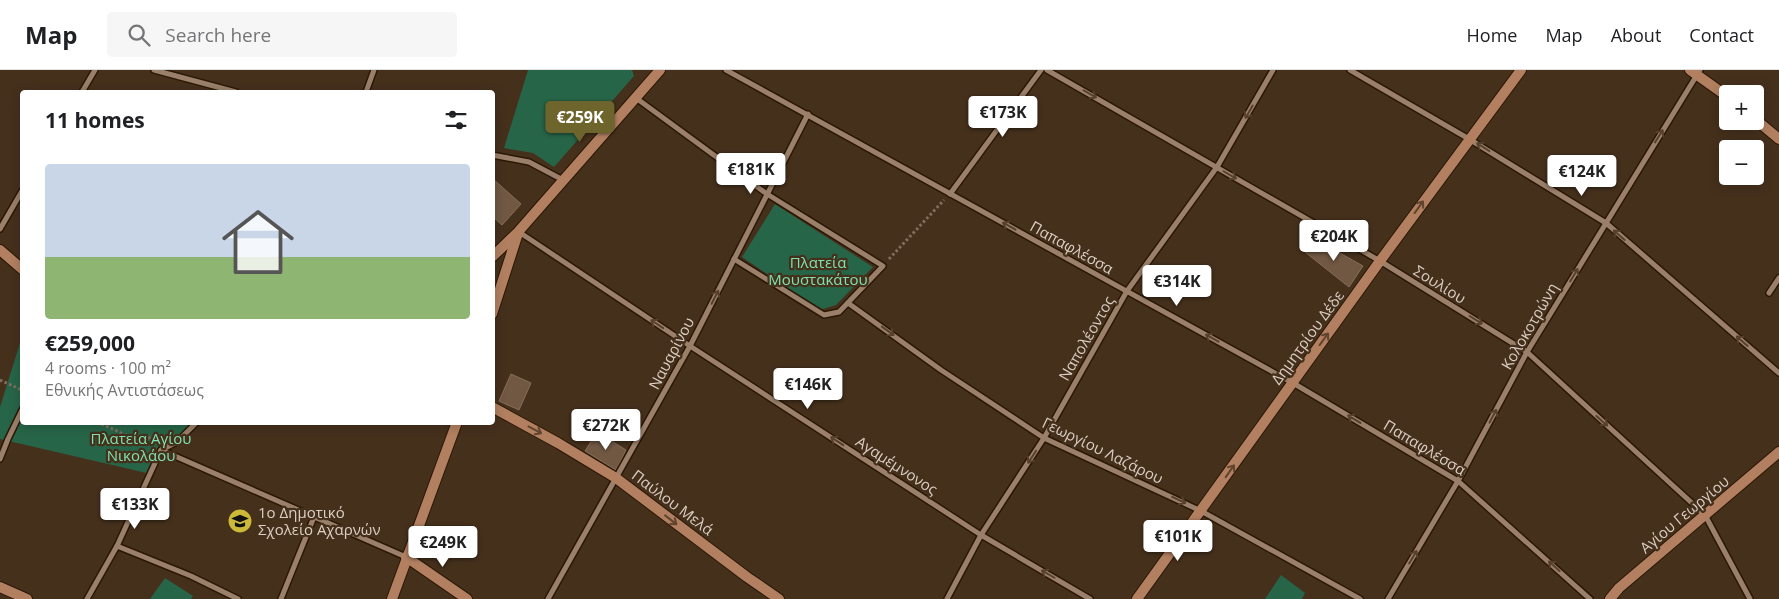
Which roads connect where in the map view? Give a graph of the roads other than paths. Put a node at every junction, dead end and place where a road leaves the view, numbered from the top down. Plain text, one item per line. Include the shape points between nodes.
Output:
1 (95, 70) edge
2 (154, 70) edge
3 (374, 70) edge
4 (660, 70) edge
5 (726, 70) edge
6 (1040, 70) edge
7 (1047, 70) edge
8 (1273, 70) edge
9 (1350, 70) edge
10 (1520, 70) edge
11 (1696, 71) edge
12 (83, 90) edge
13 (222, 90) edge
14 (367, 90) edge
15 (1719, 90) edge
16 (636, 98) junction
17 (808, 114) junction
18 (1764, 126) edge
19 (1469, 139) junction
20 (1779, 139) edge
21 (495, 156) edge
22 (1217, 167) junction
23 (563, 180) junction
24 (20, 194) edge
25 (767, 194) junction
26 (950, 194) junction
27 (1606, 223) junction
28 (0, 229) edge
29 (518, 232) junction
30 (0, 250) edge
31 (495, 254) edge
32 (734, 259) junction
33 (1380, 261) junction
34 (20, 267) edge
35 (1779, 278) edge
36 (1127, 291) junction
37 (1769, 293) dead end
38 (848, 303) junction
39 (495, 305) edge
40 (690, 346) junction
41 (1527, 352) junction
42 (1779, 373) edge
43 (1293, 382) junction
44 (495, 409) edge
45 (20, 414) edge
46 (194, 425) edge
47 (455, 425) edge
48 (1044, 438) junction
49 (161, 450) junction
50 (1779, 452) edge
51 (0, 459) edge
52 (616, 478) junction
53 (1458, 481) junction
54 (1201, 511) junction
55 (1705, 515) junction
56 (314, 517) junction
57 (982, 535) junction
58 (117, 546) junction
59 (406, 557) junction
60 (0, 587) edge
61 (27, 599) edge
62 (87, 599) edge
63 (238, 599) edge
64 (281, 599) edge
65 (392, 599) edge
66 (467, 599) edge
67 (548, 599) edge
68 (779, 599) edge
69 (947, 599) edge
70 (1090, 599) edge
71 (1137, 599) edge
72 (1360, 599) edge
73 (1388, 599) edge
74 (1590, 599) edge
75 (1610, 599) edge
76 (1750, 599) edge

1 - 12 street
2 - 13 street
3 - 14 street
4 - 16 street
5 - 17 street, Παπαφλέσσα
6 - 26 street
7 -> 22 street, Σουλίου
8 -> 22 street, Ναπολέοντος
9 - 19 street
10 - 19 street, Δημητρίου Δέδε
11 - 15 street
27 -> 11 street, Κολοκοτρώνη
16 - 23 street
16 - 25 street
17 - 25 street, Ναυαρίνου
17 - 26 street, Παπαφλέσσα
18 - 20 street
27 -> 19 street
33 -> 19 street, Δημητρίου Δέδε
21 - 23 street via 529,162
22 -> 33 street, Σουλίου
22 - 36 street, Ναπολέοντος
23 - 29 street
24 - 28 street
25 - 32 street, Ναυαρίνου
25 - 38 street via 883,266
36 -> 26 street, Παπαφλέσσα
41 -> 27 street, Κολοκοτρώνη
42 -> 27 street
29 - 31 street
29 - 39 street
40 -> 29 street, Αγαμέμνονος
30 - 34 street
32 - 38 street via 824,315 839,312
40 -> 32 street, Ναυαρίνου
33 -> 41 street, Σουλίου
43 -> 33 street, Δημητρίου Δέδε
35 - 37 street
43 -> 36 street, Παπαφλέσσα
36 - 48 street, Ναπολέοντος
38 -> 48 street, Γεωργίου Λαζάρου
40 - 52 street, Ναυαρίνου
57 -> 40 street, Αγαμέμνονος
53 -> 41 street, Κολοκοτρώνη
41 -> 55 street, Σουλίου
53 -> 43 street, Παπαφλέσσα
54 -> 43 street, Δημητρίου Δέδε
44 -> 52 street, Παύλου Μελά
45 - 51 street
46 - 49 street via 177,442
47 - 59 street
48 -> 54 street, Γεωργίου Λαζάρου
48 -> 57 street, Ναπολέοντος
49 - 56 street
49 - 58 street
50 - 55 street, Αγίου Γεωργίου
52 - 67 street, Ναυαρίνου
52 -> 68 street, Παύλου Μελά
73 -> 53 street, Κολοκοτρώνη
74 -> 53 street, Παπαφλέσσα
54 - 71 street, Δημητρίου Δέδε
54 - 72 street, Γεωργίου Λαζάρου
55 - 75 street, Αγίου Γεωργίου
55 - 76 street, Σουλίου
56 - 59 street
56 - 64 street
57 - 69 street, Ναπολέοντος
70 -> 57 street, Αγαμέμνονος
58 - 62 street
58 - 63 street
59 - 65 street
59 - 66 street
60 - 61 street

